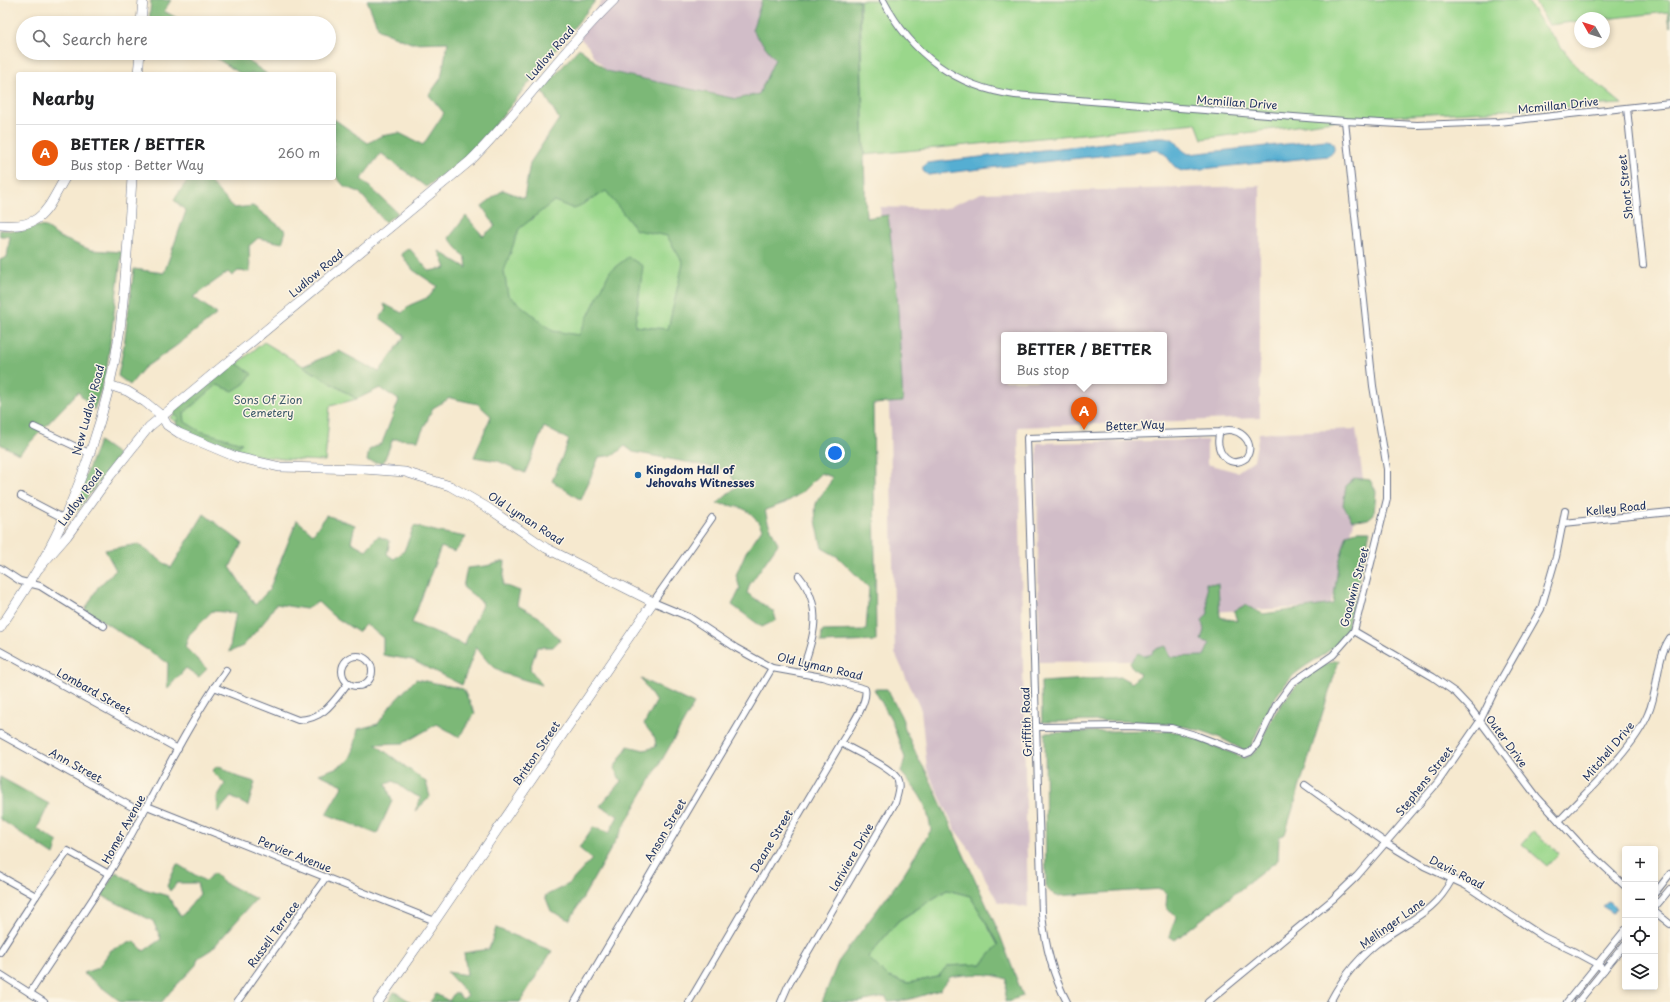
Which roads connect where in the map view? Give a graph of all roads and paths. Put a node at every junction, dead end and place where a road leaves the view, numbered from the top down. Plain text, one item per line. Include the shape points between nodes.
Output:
1 (143, 0) edge
2 (614, 0) edge
3 (884, 0) edge
4 (142, 16) edge
5 (139, 60) edge
6 (138, 72) edge
7 (1670, 103) edge
8 (1627, 108) junction
9 (1345, 121) junction
10 (64, 180) edge
11 (132, 180) edge
12 (0, 225) edge
13 (1643, 265) dead end
14 (109, 385) junction
15 (162, 416) junction
16 (34, 427) dead end
17 (1220, 432) junction
18 (1028, 438) joint
19 (89, 453) junction
20 (21, 496) dead end
21 (1566, 511) dead end
22 (1670, 512) edge
23 (63, 518) junction
24 (712, 518) dead end
25 (1564, 523) junction
26 (0, 568) edge
27 (39, 568) junction
28 (799, 576) dead end
29 (29, 583) junction
30 (653, 602) junction
31 (104, 626) dead end
32 (0, 628) edge
33 (1354, 631) junction
34 (1670, 638) edge
35 (0, 651) edge
36 (772, 668) junction
37 (226, 670) dead end
38 (801, 673) junction
39 (348, 683) junction
40 (214, 687) junction
41 (865, 688) joint
42 (1480, 721) junction
43 (1036, 726) junction
44 (0, 734) edge
45 (841, 743) junction
46 (178, 749) junction
47 (1305, 785) dead end
48 (147, 806) junction
49 (143, 813) junction
50 (1559, 821) junction
51 (1386, 843) junction
52 (109, 874) junction
53 (1670, 874) edge
54 (0, 876) edge
55 (326, 877) junction
56 (1452, 879) junction
57 (1622, 883) edge
58 (1670, 888) edge
59 (1658, 889) edge
60 (36, 896) junction
61 (1658, 903) edge
62 (1658, 914) edge
63 (435, 921) junction
64 (1670, 924) edge
65 (1622, 934) edge
66 (1622, 948) edge
67 (0, 952) edge
68 (1597, 964) junction
69 (1604, 970) junction
70 (0, 974) edge
71 (30, 993) junction
72 (1212, 1001) edge
73 (44, 1002) edge
74 (237, 1002) edge
75 (378, 1002) edge
76 (576, 1002) edge
77 (689, 1002) edge
78 (781, 1002) edge
79 (1067, 1002) edge
80 (1330, 1002) edge
81 (1567, 1002) edge
82 (1578, 1002) edge

1 - 4 street
2 - 15 street, Ludlow Road via 508,122 470,161
3 - 9 street, Mcmillan Drive via 902,31 927,57 958,78 991,90 1022,96
5 - 6 street
7 - 8 street, Mcmillan Drive
8 - 9 street, Mcmillan Drive via 1466,124
8 - 13 street, Short Street
9 - 33 street, Goodwin Street via 1373,386 1388,488
10 - 12 street via 38,220 27,224
11 - 14 street, New Ludlow Road via 120,330
14 - 15 street, Old Lyman Road via 127,391 146,402
14 - 19 street, New Ludlow Road
15 - 27 street, Ludlow Road via 140,437
15 - 30 street, Old Lyman Road via 179,434 254,462 280,467 405,472 445,484 474,499 546,548
16 - 19 street
17 - 17 street, Better Way via 1232,431 1245,437 1250,445 1246,458 1235,462 1224,457 1219,448
17 - 18 street, Better Way
18 - 43 street, Griffith Road
19 - 23 street, New Ludlow Road
20 - 23 street
21 - 25 street, Stephens Street
22 - 25 street, Kelley Road
23 - 27 street, New Ludlow Road
24 - 30 street, Britton Street
25 - 42 street, Stephens Street via 1541,609
26 - 29 street via 16,579
27 - 29 street, New Ludlow Road
28 - 38 street via 812,597 815,611 810,648
29 - 31 street via 40,586
29 - 32 street, New Ludlow Road
30 - 36 street, Old Lyman Road via 689,618
30 - 63 street, Britton Street
33 - 42 street, Outer Drive via 1447,686 1466,703
33 - 43 street, Goodwin Street via 1333,655 1287,688 1257,744 1245,754 1189,733 1165,728
34 - 50 street, Mitchell Drive via 1663,653 1652,703 1642,726 1620,755
35 - 46 street, Lombard Street
36 - 38 street, Old Lyman Road
36 - 76 street, Anson Street
37 - 40 street, Homer Avenue
38 - 41 street, Old Lyman Road
39 - 39 street via 342,671 346,662 353,657 367,660 372,669 367,683 358,686
39 - 40 street via 317,717 298,720
40 - 46 street, Homer Avenue
41 - 45 street, Deane Street via 867,694
42 - 50 street, Outer Drive via 1522,779
42 - 51 street, Stephens Street via 1438,782
43 - 79 street, Griffith Road via 1040,887 1044,929 1052,966
44 - 49 street, Ann Street
45 - 77 street, Deane Street
45 - 78 street, Lariviere Drive via 883,766 897,779 899,788 895,803
46 - 48 street, Homer Avenue
47 - 51 street, Davis Road
48 - 49 street, Homer Avenue
48 - 55 street, Pervier Avenue
49 - 52 street, Homer Avenue
50 - 57 street, Outer Drive via 1594,859
51 - 56 street, Davis Road
51 - 72 street, Stephens Street via 1333,899
52 - 60 street via 68,851
52 - 71 street, Homer Avenue
53 - 59 street
54 - 60 street
55 - 63 street, Pervier Avenue
55 - 74 street, Russell Terrace
56 - 68 street, Davis Road via 1466,885 1542,936
56 - 80 street, Mellinger Lane via 1433,906 1382,939 1359,959 1341,981
58 - 61 street
60 - 67 street
62 - 64 street
63 - 75 street, Britton Street
65 - 68 street
66 - 69 street
68 - 69 street, Davis Road
68 - 81 street
69 - 82 street
70 - 71 street
71 - 73 street

